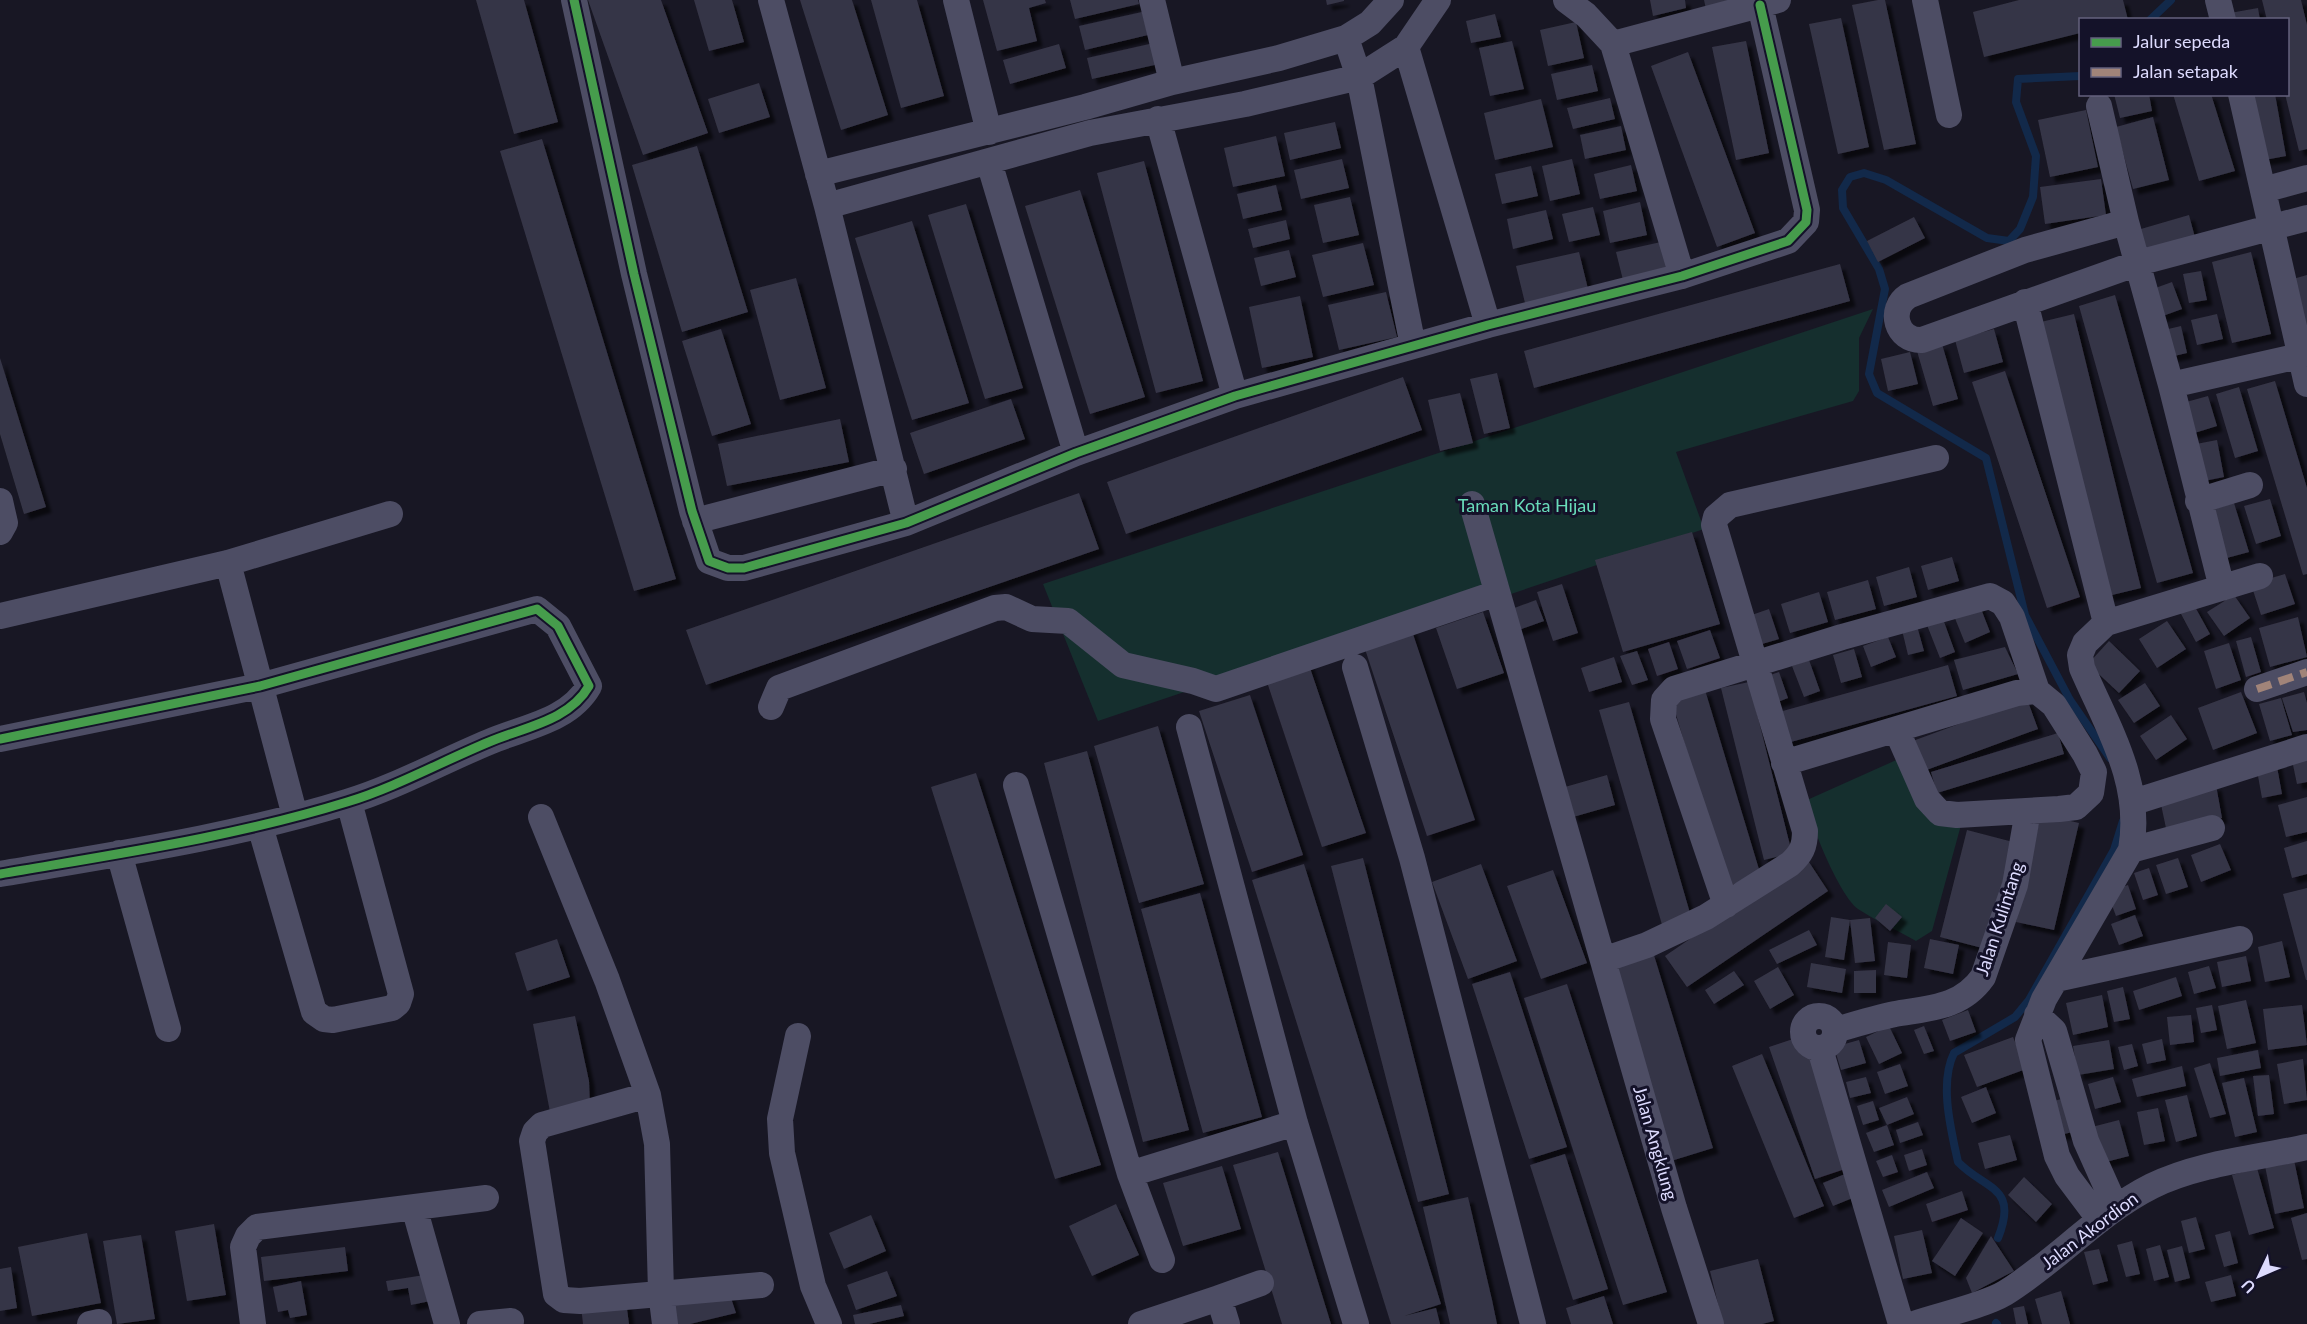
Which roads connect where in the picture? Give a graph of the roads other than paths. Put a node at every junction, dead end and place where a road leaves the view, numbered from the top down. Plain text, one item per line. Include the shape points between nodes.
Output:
1 (574, 0) edge
2 (771, 0) edge
3 (956, 0) edge
4 (1152, 0) edge
5 (1391, 0) edge
6 (1438, 0) edge
7 (1566, 0) edge
8 (1925, 0) edge
9 (2218, 0) edge
10 (1769, 3) edge
11 (2222, 18) edge
12 (1346, 38) junction
13 (1613, 44) junction
14 (1406, 48) junction
15 (1359, 76) junction
16 (1172, 82) junction
17 (2241, 96) edge
18 (2099, 106) dead end
19 (1085, 107) junction
20 (1949, 116) dead end
21 (1158, 119) junction
22 (989, 132) junction
23 (1090, 133) junction
24 (989, 162) junction
25 (818, 174) junction
26 (2307, 178) edge
27 (2263, 190) junction
28 (827, 206) junction
29 (2307, 218) edge
30 (2126, 222) junction
31 (2271, 228) junction
32 (2138, 263) junction
33 (1682, 276) junction
34 (2025, 302) junction
35 (1488, 325) junction
36 (1413, 346) junction
37 (2299, 356) junction
38 (2307, 384) edge
39 (2171, 385) junction
40 (1235, 396) junction
41 (1076, 453) junction
42 (1936, 458) dead end
43 (894, 469) junction
44 (2250, 485) dead end
45 (0, 501) edge
46 (2199, 501) junction
47 (1472, 504) dead end
48 (390, 514) dead end
49 (695, 520) junction
50 (906, 523) junction
51 (0, 532) edge
52 (228, 563) junction
53 (2260, 576) dead end
54 (2222, 588) junction
55 (1496, 589) junction
56 (0, 615) edge
57 (2106, 623) junction
58 (1754, 663) junction
59 (1355, 667) dead end
60 (2307, 672) edge
61 (260, 686) junction
62 (2257, 689) dead end
63 (2037, 691) junction
64 (771, 707) dead end
65 (1189, 727) dead end
66 (1898, 731) junction
67 (0, 739) edge
68 (2307, 747) edge
69 (1784, 763) junction
70 (1016, 785) dead end
71 (349, 802) junction
72 (2134, 802) junction
73 (2028, 811) junction
74 (295, 816) junction
75 (541, 817) dead end
76 (260, 826) junction
77 (2212, 828) dead end
78 (2131, 850) junction
79 (119, 854) junction
80 (0, 874) edge
81 (1726, 905) junction
82 (2240, 939) dead end
83 (1603, 960) junction
84 (2056, 979) junction
85 (168, 1029) dead end
86 (798, 1036) dead end
87 (648, 1095) junction
88 (1295, 1123) junction
89 (2307, 1148) edge
90 (1130, 1174) junction
91 (486, 1198) dead end
92 (414, 1207) junction
93 (2108, 1214) junction
94 (1162, 1260) dead end
95 (1261, 1283) dead end
96 (761, 1285) dead end
97 (661, 1292) junction
98 (1219, 1298) junction
99 (511, 1321) dead end
100 (1925, 1322) edge
101 (253, 1324) edge
102 (447, 1324) edge
103 (480, 1324) edge
104 (665, 1324) edge
105 (829, 1324) edge
106 (1141, 1324) edge
107 (1227, 1324) edge
108 (1356, 1324) edge
109 (1533, 1324) edge
110 (1712, 1324) edge
111 (1901, 1324) edge

1 - 49 street via 634,274
2 - 25 street
3 - 22 street
4 - 16 street
5 - 12 street via 1370,23
6 - 14 street
7 - 13 street
8 - 20 street
9 - 11 street
10 - 13 street
10 - 33 street via 1806,222 1788,241
12 - 15 street
12 - 16 street
13 - 33 street
14 - 15 street
14 - 35 street
15 - 21 street via 1245,104
15 - 36 street
16 - 19 street
17 - 27 street
18 - 30 street
19 - 22 street
19 - 23 street
21 - 23 street
21 - 40 street
22 - 25 street
23 - 24 street
24 - 28 street
24 - 41 street
25 - 28 street
26 - 27 street
27 - 31 street
28 - 43 street
29 - 31 street
30 - 32 street
30 - 34 street via 2025,250 1934,284 1903,299 1896,312 1903,335 1922,340
31 - 32 street
31 - 37 street
32 - 34 street
32 - 39 street
33 - 35 street
34 - 57 street
35 - 36 street
36 - 40 street
37 - 38 street
37 - 39 street
39 - 46 street
40 - 41 street
41 - 50 street
42 - 58 street via 1721,510 1714,525
43 - 49 street
43 - 50 street
44 - 46 street
45 - 51 street via 6,523
46 - 54 street
47 - 55 street, Jalan Angklung
48 - 52 street
49 - 50 street via 709,561 728,568 744,568
52 - 56 street
52 - 61 street
53 - 54 street
54 - 57 street
55 - 64 street via 1216,689 1123,665 1068,621 1032,619 1006,607 995,608 779,688
55 - 83 street, Jalan Angklung
57 - 72 street via 2085,643 2080,655 2082,668 2121,751
58 - 63 street via 1990,596 2003,603 2012,617
58 - 69 street
58 - 81 street via 1674,689 1664,700 1664,718
59 - 109 street via 1413,858
60 - 62 street
61 - 67 street
61 - 71 street via 537,609 558,626 589,686 581,701 565,712
61 - 74 street
63 - 66 street via 2017,693
63 - 73 street via 2066,721 2090,763 2094,782 2091,793 2076,807
65 - 88 street
66 - 69 street
66 - 73 street via 1927,799 1940,813
68 - 72 street
69 - 81 street via 1805,831 1805,844 1800,856 1790,864
70 - 90 street
71 - 74 street
71 - 76 street via 401,994 392,1008 333,1020 314,1012
72 - 78 street
73 - 111 street, Jalan Kulintang via 2015,885 1983,977 1974,989 1940,1008 1889,1016 1828,1039
74 - 76 street
75 - 87 street via 607,980
76 - 79 street
77 - 78 street
78 - 84 street
79 - 80 street
79 - 85 street
81 - 83 street via 1683,929
82 - 84 street
83 - 110 street, Jalan Angklung via 1674,1208
84 - 93 street via 2028,1040 2050,1136 2067,1176
86 - 105 street via 780,1119 782,1153 813,1286
87 - 97 street via 657,1144
87 - 97 street via 542,1125 532,1141 556,1294 564,1300 580,1301
88 - 90 street
88 - 108 street
89 - 93 street, Jalan Akordion via 2170,1178
90 - 94 street
91 - 92 street
92 - 101 street via 257,1227 243,1247
92 - 102 street
93 - 100 street, Jalan Akordion via 2036,1272 1990,1299
95 - 98 street
96 - 97 street
97 - 104 street
98 - 106 street
98 - 107 street
99 - 103 street

